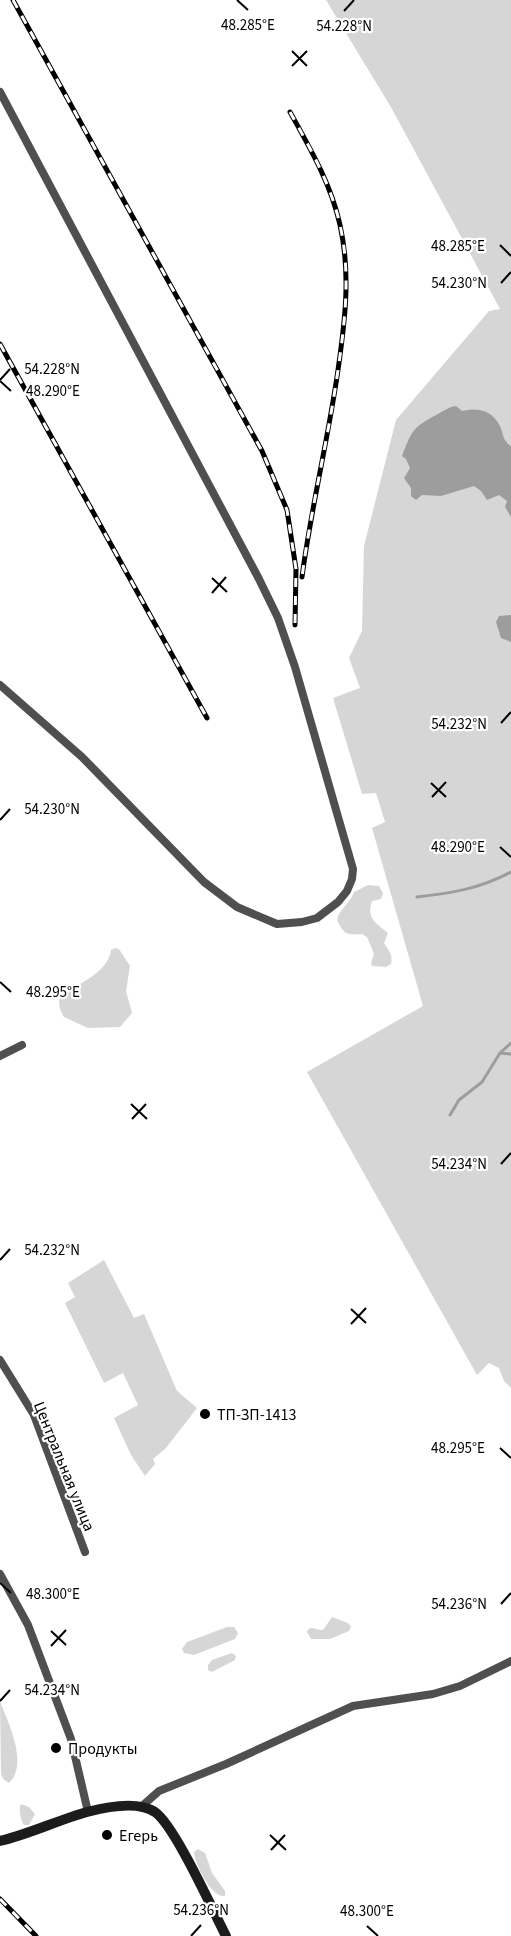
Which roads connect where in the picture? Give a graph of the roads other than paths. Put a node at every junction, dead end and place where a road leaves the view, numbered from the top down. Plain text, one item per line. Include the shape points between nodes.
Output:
1 (0, 92) edge
2 (0, 685) edge
3 (22, 1045) dead end
4 (0, 1056) edge
5 (0, 1360) edge
6 (85, 1552) dead end
7 (0, 1574) edge
8 (511, 1660) edge
9 (141, 1807) junction
10 (88, 1812) junction
11 (0, 1841) edge
12 (226, 1936) edge

1 - 2 street via 278,618 353,869 347,891 326,913 303,922 277,924 237,907 204,882 82,757
3 - 4 street
5 - 6 street, Центральная улица via 34,1415
7 - 10 street via 28,1625 71,1738
8 - 9 street via 460,1686 353,1706 159,1791
9 - 10 street
9 - 12 street via 156,1813 168,1829
10 - 11 street

